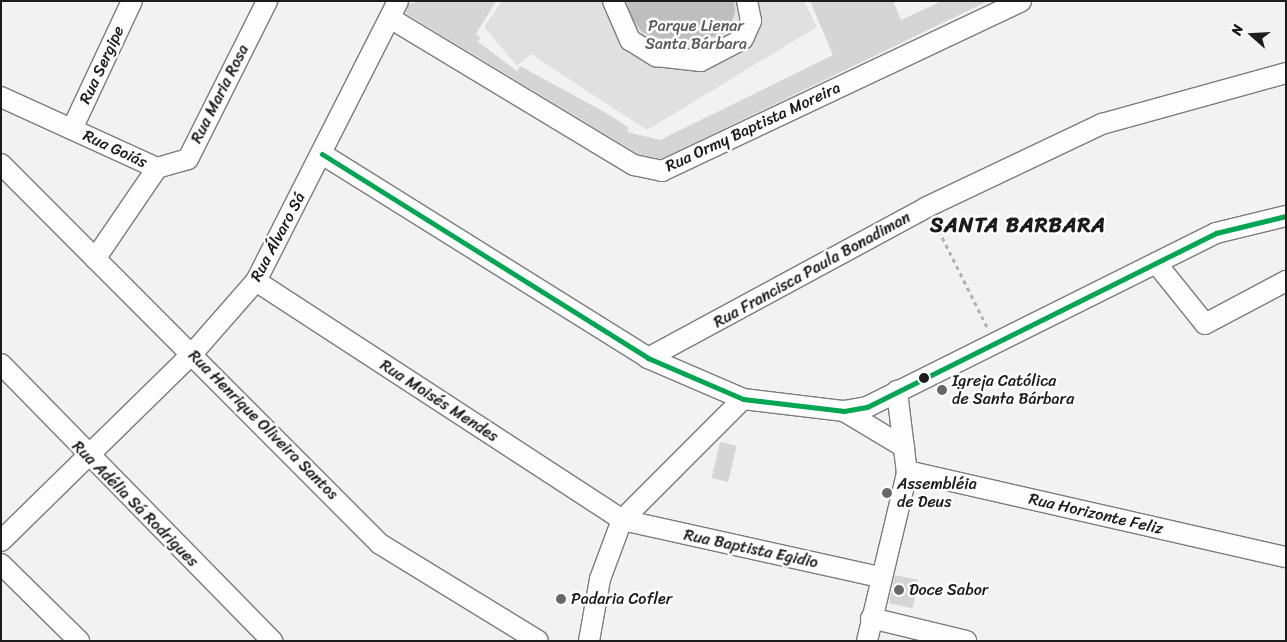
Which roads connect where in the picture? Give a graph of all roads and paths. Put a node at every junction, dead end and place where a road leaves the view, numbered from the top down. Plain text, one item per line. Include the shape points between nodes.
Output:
1 (132, 1) edge
2 (267, 1) edge
3 (614, 1) edge
4 (747, 1) edge
5 (1020, 1) edge
6 (394, 10) edge
7 (1286, 73) edge
8 (1, 97) edge
9 (72, 129) junction
10 (322, 154) junction
11 (157, 168) junction
12 (8, 170) edge
13 (927, 207) junction
14 (1285, 217) edge
15 (95, 259) junction
16 (1156, 263) junction
17 (256, 281) junction
18 (1286, 281) edge
19 (995, 343) junction
20 (192, 354) junction
21 (648, 358) junction
22 (1, 364) edge
23 (897, 391) junction
24 (743, 399) junction
25 (844, 411) junction
26 (904, 447) junction
27 (86, 454) junction
28 (907, 471) junction
29 (622, 520) junction
30 (1, 541) edge
31 (1286, 557) edge
32 (1, 564) edge
33 (880, 577) junction
34 (871, 618) junction
35 (79, 641) edge
36 (272, 641) edge
37 (538, 641) edge
38 (589, 641) edge
39 (867, 641) edge
40 (966, 641) edge

1 - 9 street, Rua Sergipe
2 - 11 street, Rua Maria Rosa via 188,159
3 - 4 street via 630,40 656,56 701,61 744,39 751,20
5 - 6 street, Rua Ormy Baptista Moreira via 662,171 634,165
6 - 10 street, Rua Álvaro Sá
7 - 13 street, Rua Francisca Paula Bonadiman via 1102,124
8 - 9 street, Rua Goiás
9 - 11 street, Rua Goiás
10 - 17 street, Rua Álvaro Sá
10 - 21 street
11 - 15 street, Rua Goiás
12 - 15 street, Rua Henrique Oliveira Santos
13 - 19 path
13 - 21 street, Rua Francisca Paula Bonadiman
14 - 16 street via 1216,233
15 - 20 street, Rua Henrique Oliveira Santos
16 - 18 street via 1205,324
16 - 19 street
17 - 20 street, Rua Álvaro Sá
17 - 29 street, Rua Moisés Mendes
19 - 23 street
20 - 27 street, Rua Álvaro Sá
20 - 37 street, Rua Henrique Oliveira Santos via 380,544
21 - 24 street
22 - 27 street, Rua Adélia Sá Rodrigues
23 - 25 street via 868,406
23 - 26 street
24 - 25 street
24 - 29 street
25 - 26 street
26 - 28 street
27 - 30 street, Rua Álvaro Sá
27 - 36 street, Rua Adélia Sá Rodrigues
28 - 31 street, Rua Horizonte Feliz
28 - 33 street
29 - 33 street, Rua Baptista Egidio
29 - 38 street via 600,579
32 - 35 street
33 - 34 street
34 - 39 street
34 - 40 street

